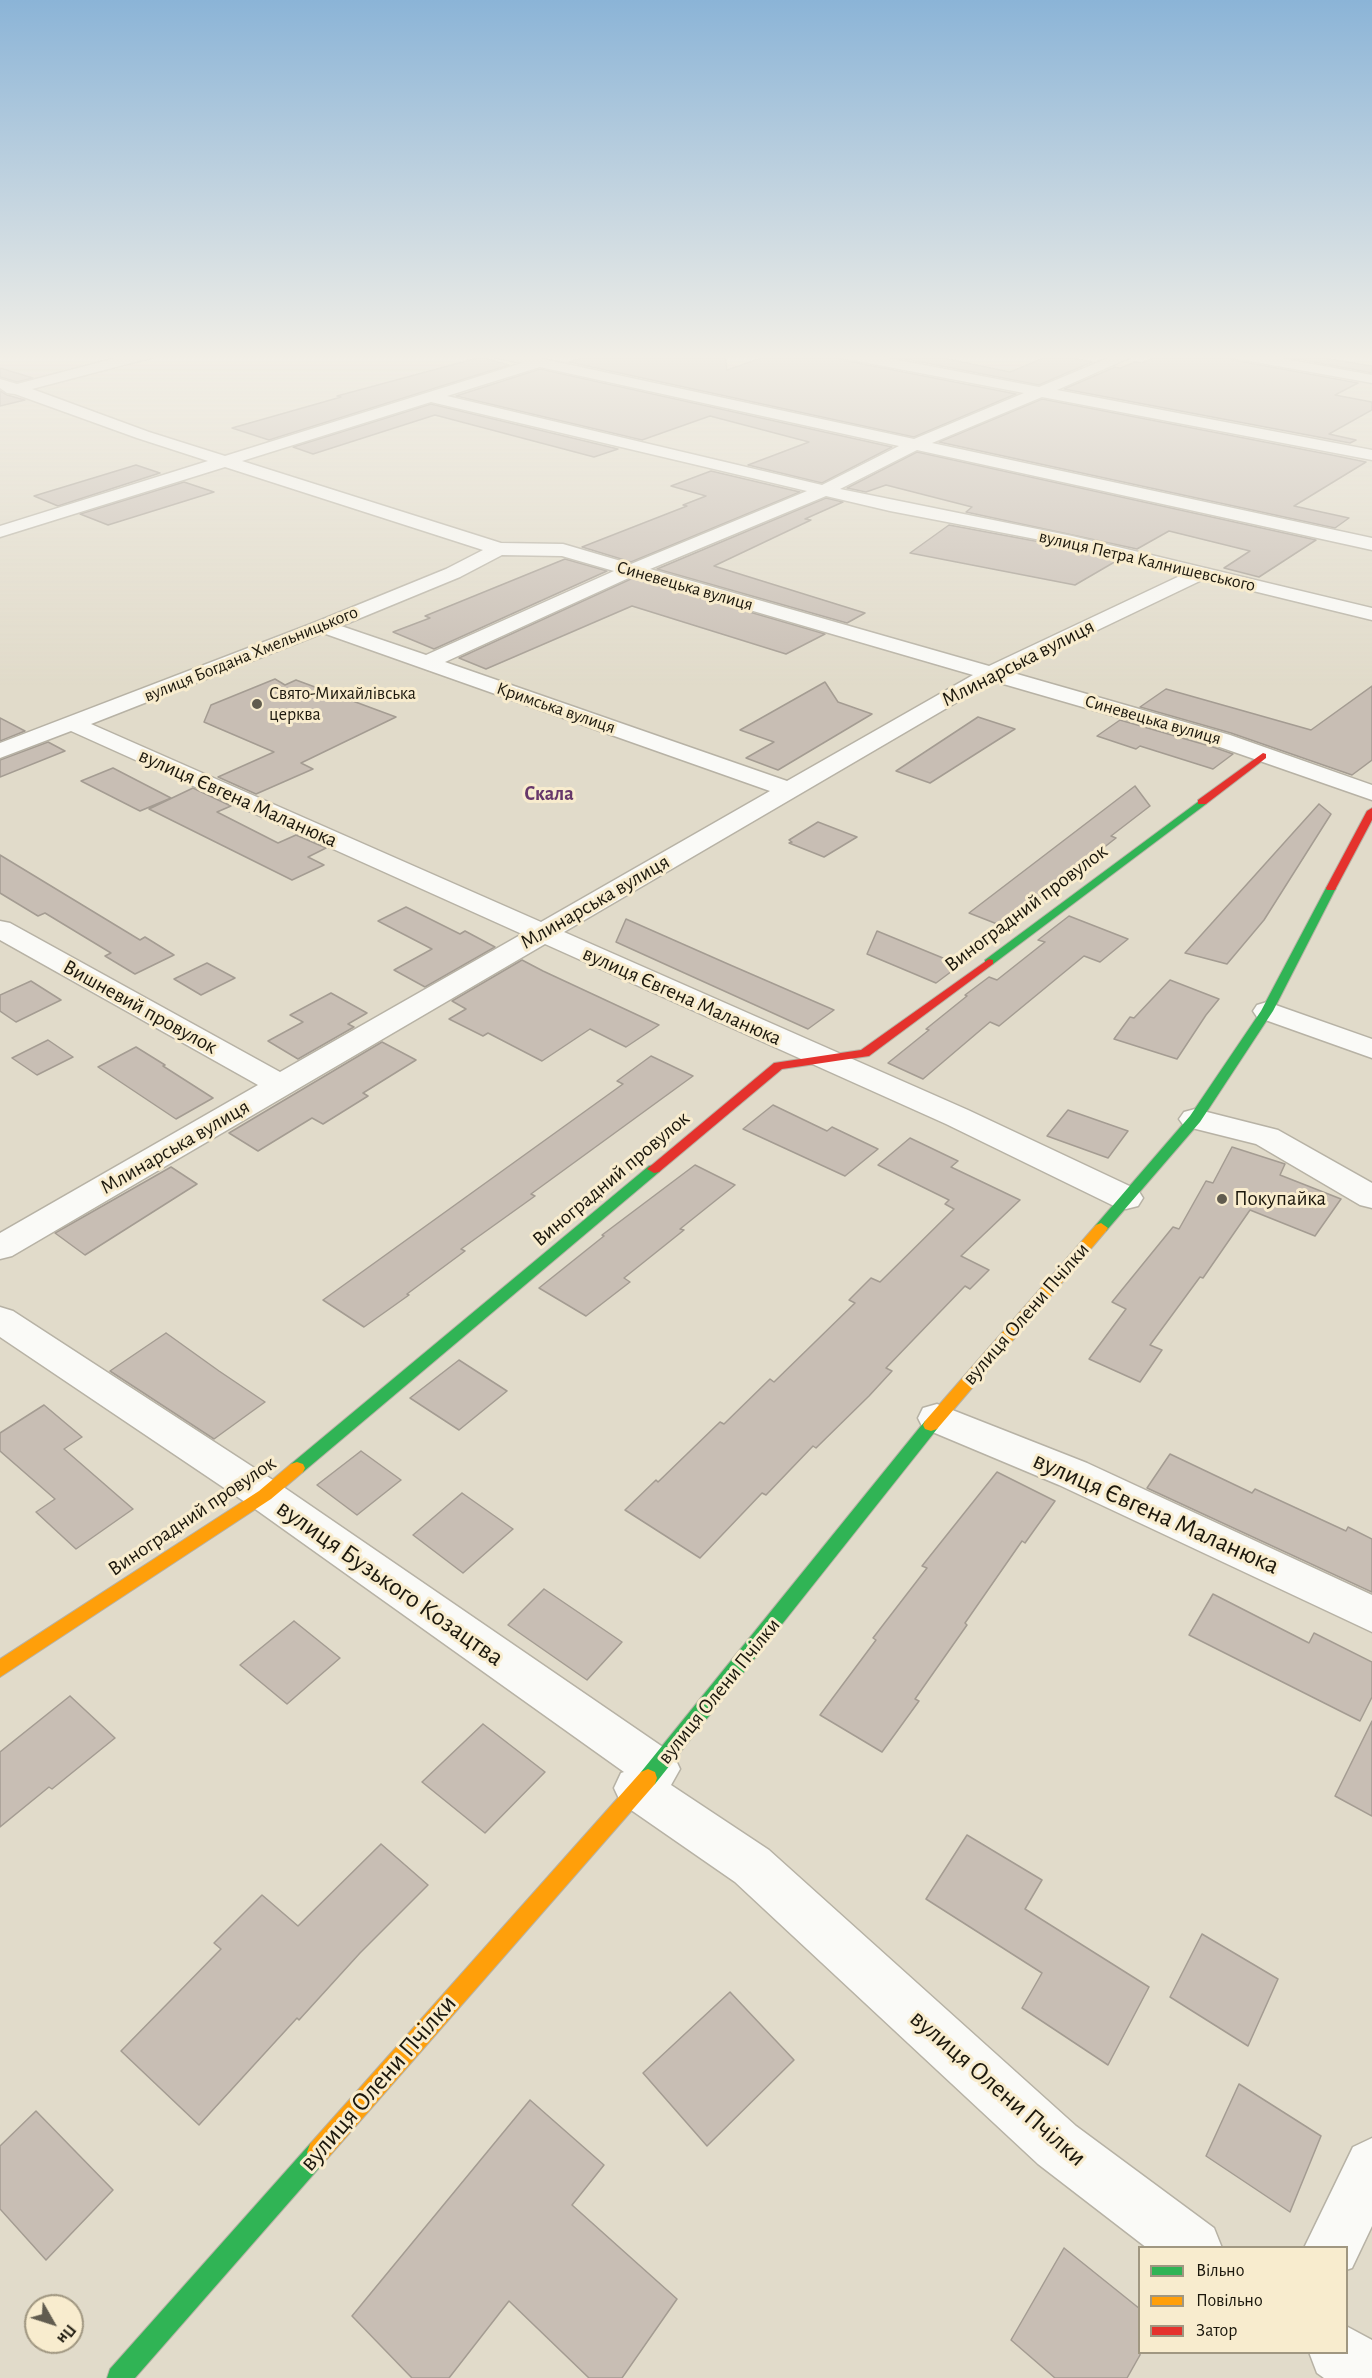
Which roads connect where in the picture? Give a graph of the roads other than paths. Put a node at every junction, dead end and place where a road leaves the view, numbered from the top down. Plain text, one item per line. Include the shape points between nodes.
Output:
1 (216, 465) edge
2 (241, 465) edge
3 (714, 465) edge
4 (874, 465) edge
5 (1006, 465) edge
6 (823, 491) junction
7 (0, 532) edge
8 (1372, 544) edge
9 (499, 549) junction
10 (629, 571) junction
11 (1199, 574) junction
12 (1372, 614) edge
13 (323, 626) junction
14 (426, 663) junction
15 (991, 673) junction
16 (73, 724) junction
17 (0, 751) edge
18 (1263, 756) junction
19 (789, 790) junction
20 (1372, 793) edge
21 (1372, 811) edge
22 (0, 928) edge
23 (542, 933) junction
24 (1267, 1011) junction
25 (1372, 1048) edge
26 (824, 1059) junction
27 (281, 1085) junction
28 (1195, 1119) junction
29 (1372, 1197) edge
30 (1126, 1198) junction
31 (0, 1248) edge
32 (0, 1320) edge
33 (937, 1418) junction
34 (265, 1495) junction
35 (1372, 1614) edge
36 (0, 1669) edge
37 (647, 1779) junction
38 (1372, 2166) edge
39 (1193, 2246) edge
40 (1332, 2246) edge
41 (1341, 2354) edge
42 (1372, 2376) edge
43 (119, 2378) edge

1 - 7 street
2 - 9 street, Синевецька вулиця
3 - 6 street, вулиця Петра Калнишевського
4 - 6 street
5 - 8 street
6 - 10 street
6 - 11 street, вулиця Петра Калнишевського via 1072,541
9 - 10 street, Синевецька вулиця via 563,550
9 - 13 street, вулиця Богдана Хмельницького via 453,573
10 - 14 street
10 - 15 street, Синевецька вулиця
11 - 12 street, вулиця Петра Калнишевського
11 - 15 street, Млинарська вулиця
13 - 14 street, Кримська вулиця
13 - 16 street, вулиця Богдана Хмельницького
14 - 19 street, Кримська вулиця
15 - 18 street, Синевецька вулиця via 1222,740
15 - 19 street, Млинарська вулиця
16 - 17 street, вулиця Богдана Хмельницького
16 - 23 street, вулиця Євгена Маланюка
18 - 20 street, Синевецька вулиця
18 - 26 street, Виноградний провулок via 865,1053
19 - 23 street, Млинарська вулиця
21 - 24 street, вулиця Олени Пчілки
22 - 27 street, Вишневий провулок
23 - 26 street, вулиця Євгена Маланюка
23 - 27 street, Млинарська вулиця
24 - 25 street
24 - 28 street, вулиця Олени Пчілки
26 - 30 street, вулиця Євгена Маланюка
26 - 34 street, Виноградний провулок via 778,1066
27 - 31 street, Млинарська вулиця
28 - 29 street via 1268,1137
28 - 30 street, вулиця Олени Пчілки
30 - 33 street, вулиця Олени Пчілки
32 - 34 street, вулиця Бузького Козацтва
33 - 35 street, вулиця Євгена Маланюка via 1073,1474
33 - 37 street, вулиця Олени Пчілки
34 - 36 street, Виноградний провулок
34 - 37 street, вулиця Бузького Козацтва
37 - 39 street, вулиця Олени Пчілки via 752,1866 1057,2145
37 - 43 street, вулиця Олени Пчілки
38 - 40 street
41 - 42 street

